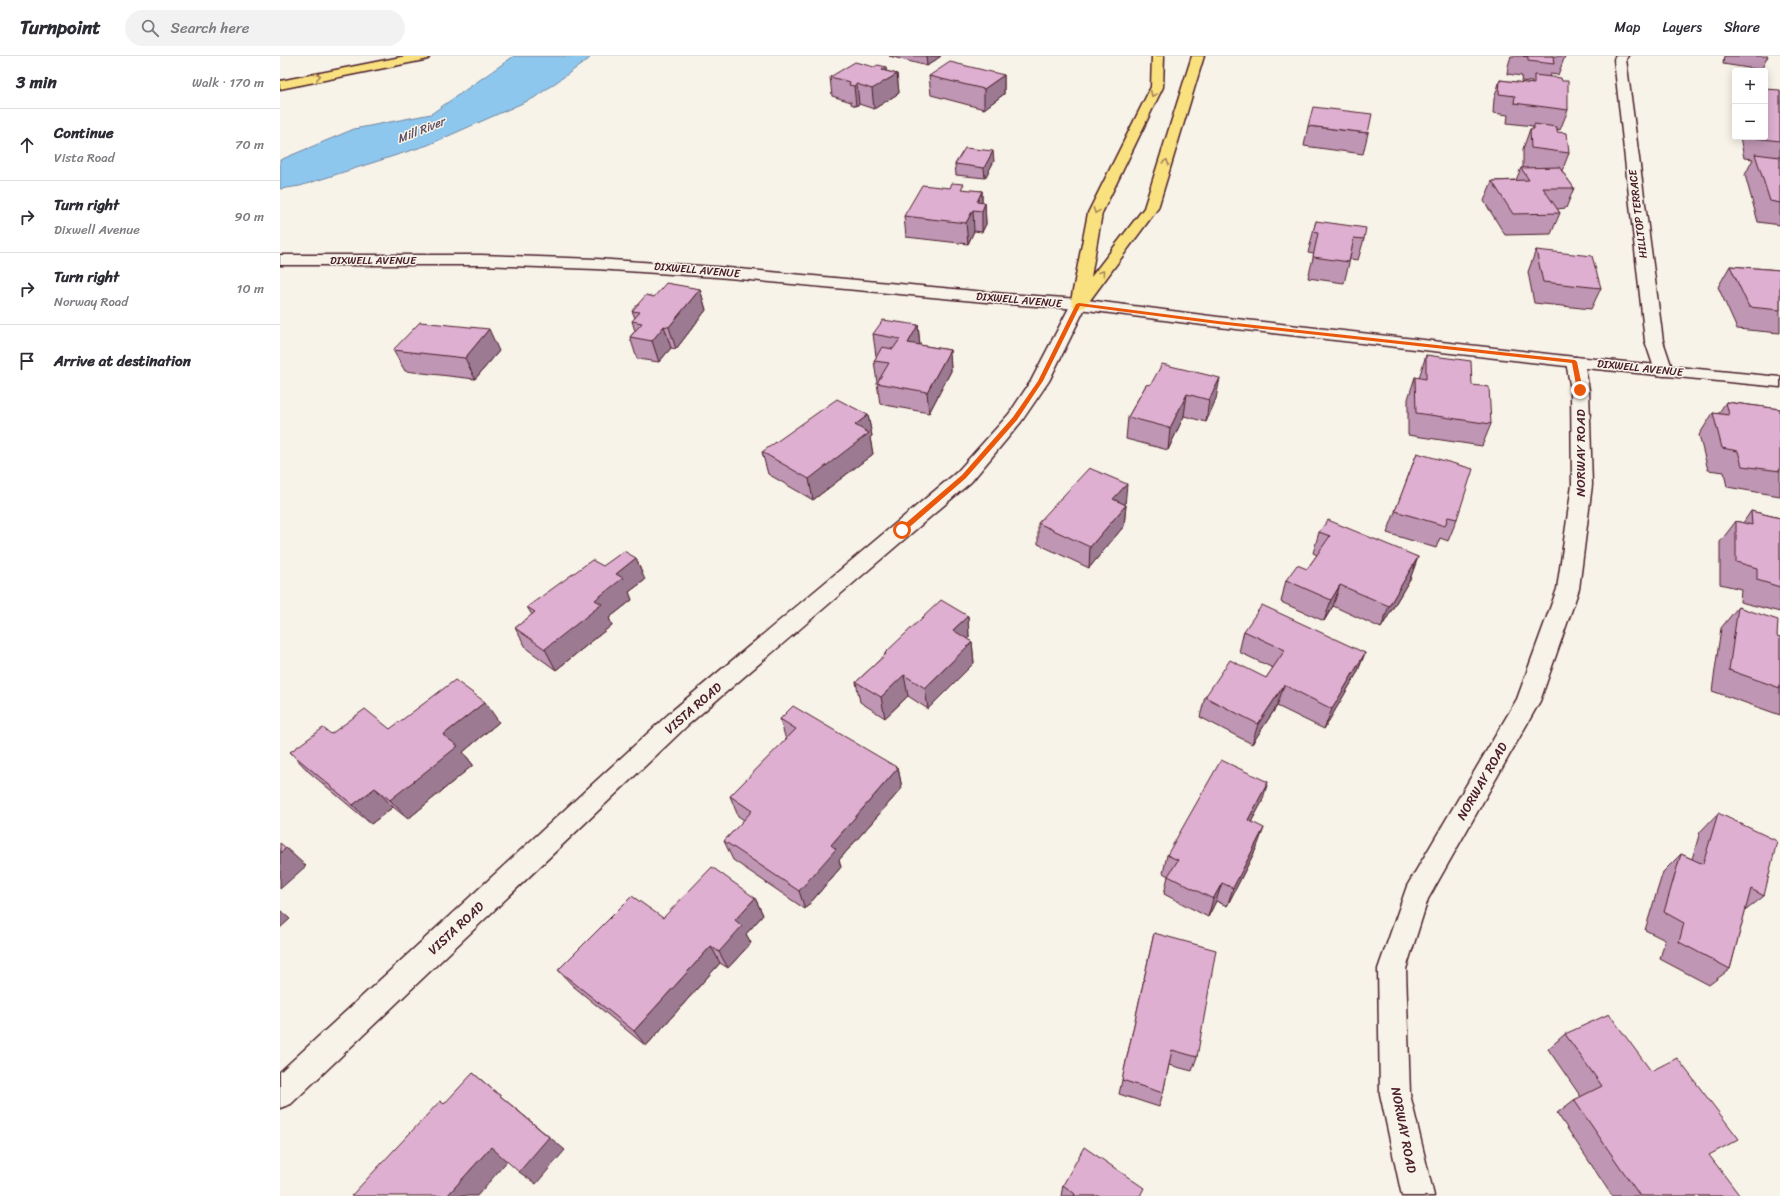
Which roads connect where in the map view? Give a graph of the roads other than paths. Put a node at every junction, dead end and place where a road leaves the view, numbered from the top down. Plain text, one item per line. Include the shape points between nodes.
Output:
1 (424, 56) edge
2 (1158, 56) edge
3 (1198, 56) edge
4 (1622, 56) edge
5 (280, 85) edge
6 (280, 260) edge
7 (1079, 304) junction
8 (1575, 362) junction
9 (1664, 371) junction
10 (1780, 382) edge
11 (280, 1093) edge
12 (1418, 1196) edge

5 -> 1 highway
2 -> 7 highway via 1157,87 1094,213
7 -> 3 highway via 1151,208
4 - 9 street, HILLTOP TERRACE via 1620,59 1654,340
6 - 7 street, DIXWELL AVENUE via 481,260 643,266
7 - 8 street, DIXWELL AVENUE
7 - 11 street, VISTA ROAD via 1040,381 1015,418 964,477 681,717
8 - 9 street, DIXWELL AVENUE
8 - 12 street, NORWAY ROAD via 1580,390 1582,485 1568,589 1528,701 1416,895 1392,969 1395,1094
9 - 10 street, DIXWELL AVENUE

